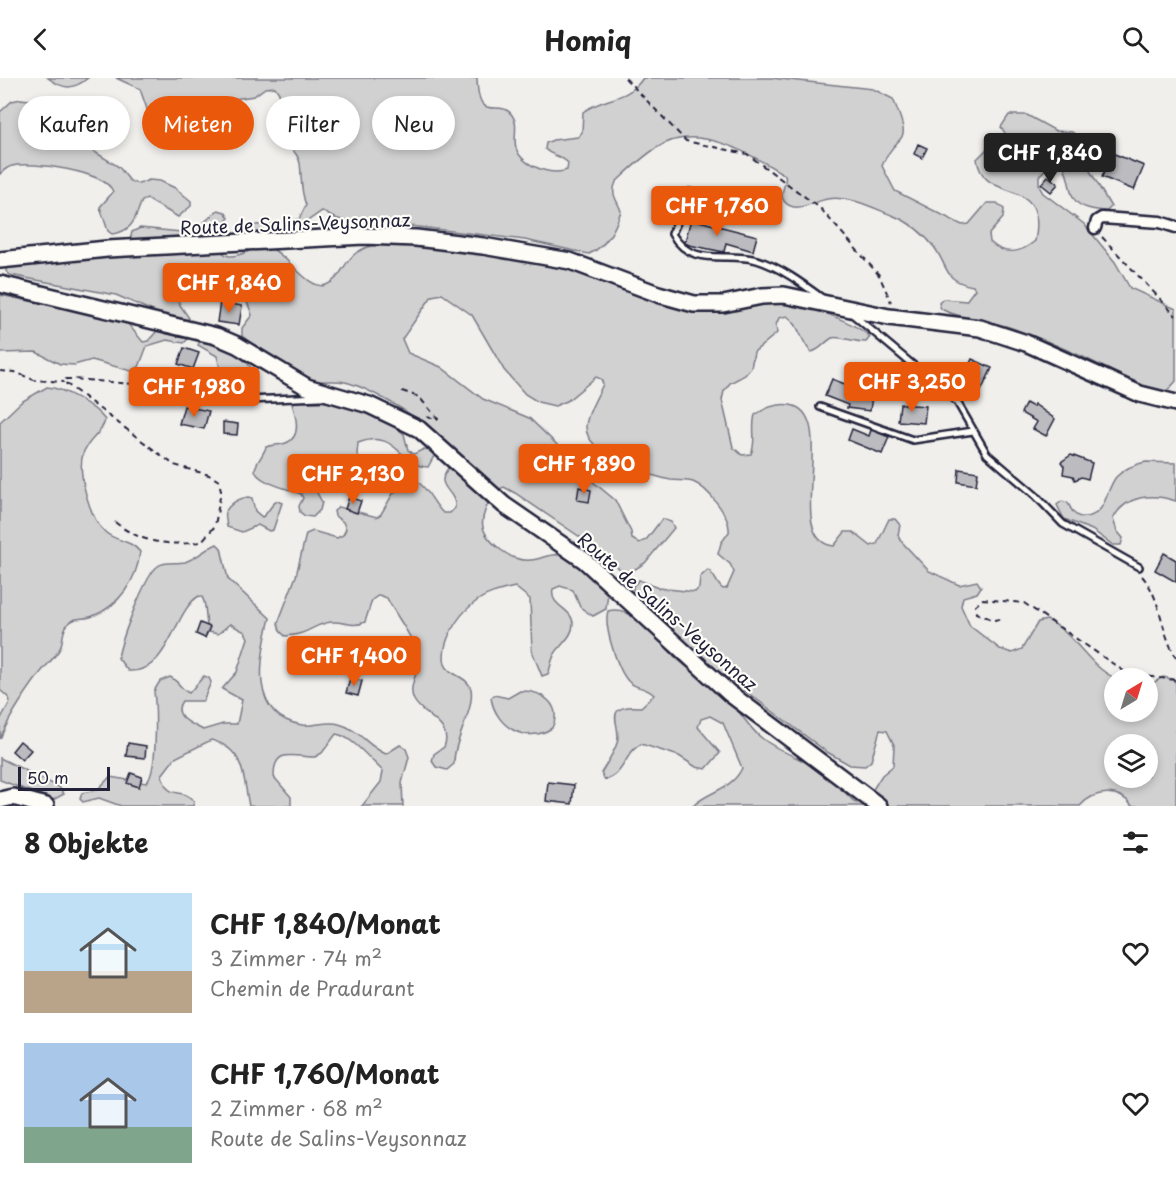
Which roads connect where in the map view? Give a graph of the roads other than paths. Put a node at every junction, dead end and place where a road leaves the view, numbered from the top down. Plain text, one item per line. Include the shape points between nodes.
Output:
1 (690, 192) dead end
2 (1176, 227) edge
3 (1095, 228) road end
4 (0, 260) edge
5 (0, 284) edge
6 (825, 304) junction
7 (845, 309) junction
8 (153, 388) road end
9 (328, 394) junction
10 (1176, 403) edge
11 (820, 407) dead end
12 (973, 431) junction
13 (1139, 567) dead end
14 (0, 800) edge
15 (46, 806) edge
16 (879, 806) edge

1 - 6 lane via 672,234 680,247 706,258 758,260 803,284
2 - 3 street via 1161,222 1102,218
4 - 6 street, Route de Salins-Veysonnaz via 107,249 364,236 416,238 553,256 694,304 723,304 778,295
5 - 9 street, Route de Salins-Veysonnaz via 216,336 298,383
6 - 7 street, Route de Salins-Veysonnaz
7 - 10 street, Route de Salins-Veysonnaz via 980,328 1140,394
7 - 12 lane via 957,402
8 - 9 lane via 220,401 320,398
9 - 16 street, Route de Salins-Veysonnaz via 369,405 419,429 504,505 584,560 729,693
11 - 12 lane via 913,440
12 - 13 lane via 987,454 1063,525
14 - 15 street via 13,797

